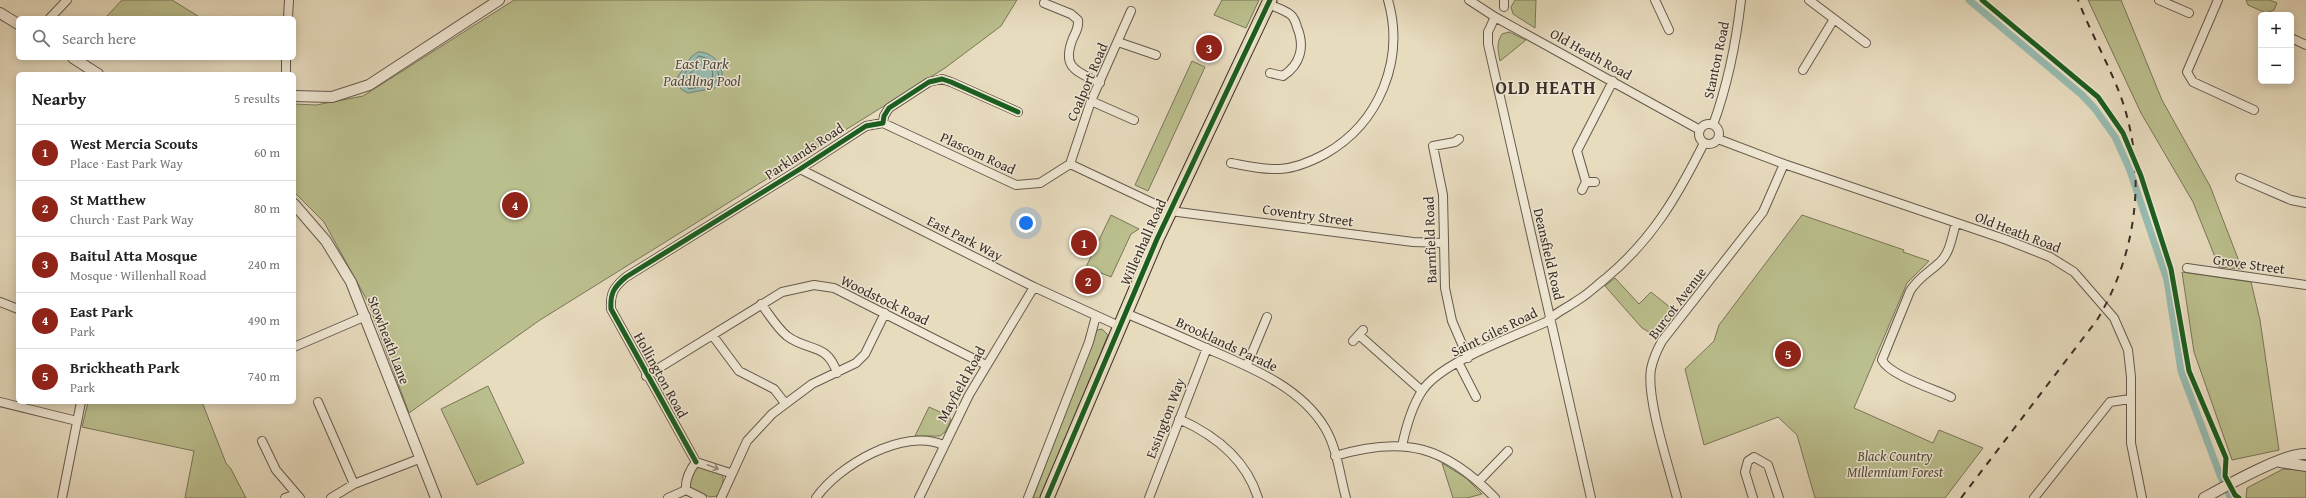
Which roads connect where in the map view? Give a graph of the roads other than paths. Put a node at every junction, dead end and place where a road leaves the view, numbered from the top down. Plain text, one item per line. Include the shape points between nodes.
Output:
1 (67, 0) edge
2 (289, 0) edge
3 (499, 0) edge
4 (1469, 0) edge
5 (1655, 0) edge
6 (1741, 0) edge
7 (1809, 0) edge
8 (2159, 0) edge
9 (2218, 0) edge
10 (1390, 1) edge
11 (1269, 2) edge
12 (1044, 3) dead end
13 (1131, 11) dead end
14 (0, 13) edge
15 (2189, 13) dead end
16 (52, 16) edge
17 (288, 16) edge
18 (1495, 17) junction
19 (1834, 19) junction
20 (16, 23) edge
21 (1669, 30) dead end
22 (2294, 39) edge
23 (1118, 42) junction
24 (1866, 43) dead end
25 (2306, 45) edge
26 (1156, 55) dead end
27 (76, 60) edge
28 (286, 60) edge
29 (1803, 70) dead end
30 (95, 72) edge
31 (286, 72) edge
32 (1270, 73) dead end
33 (1613, 81) junction
34 (1100, 83) junction
35 (296, 96) edge
36 (1091, 101) junction
37 (2254, 110) dead end
38 (1018, 112) dead end
39 (1134, 120) dead end
40 (883, 123) junction
41 (1713, 125) junction
42 (1700, 130) junction
43 (1459, 139) dead end
44 (1718, 139) junction
45 (1704, 143) junction
46 (1231, 163) dead end
47 (1070, 164) junction
48 (1784, 164) junction
49 (800, 169) junction
50 (2240, 178) dead end
51 (1586, 182) junction
52 (1595, 182) dead end
53 (1582, 190) dead end
54 (2306, 203) edge
55 (296, 206) edge
56 (1170, 211) junction
57 (1956, 223) junction
58 (1443, 243) junction
59 (2187, 268) dead end
60 (2306, 285) edge
61 (1034, 287) junction
62 (611, 298) joint
63 (0, 302) edge
64 (761, 304) junction
65 (16, 308) edge
66 (1125, 312) junction
67 (885, 313) junction
68 (366, 316) junction
69 (1096, 316) junction
70 (1267, 317) dead end
71 (1550, 318) junction
72 (1119, 326) junction
73 (1358, 335) dead end
74 (713, 336) junction
75 (296, 345) edge
76 (1206, 348) junction
77 (1468, 358) junction
78 (1458, 362) junction
79 (986, 365) junction
80 (1247, 365) junction
81 (837, 373) junction
82 (646, 376) junction
83 (1422, 391) junction
84 (1476, 397) dead end
85 (1951, 397) dead end
86 (2130, 399) junction
87 (0, 402) edge
88 (318, 402) dead end
89 (786, 403) junction
90 (81, 404) edge
91 (1179, 419) junction
92 (77, 421) junction
93 (262, 441) dead end
94 (943, 445) junction
95 (1402, 446) junction
96 (1508, 451) dead end
97 (1335, 456) junction
98 (2305, 456) edge
99 (419, 459) junction
100 (696, 462) junction
101 (2278, 462) junction
102 (2291, 463) junction
103 (2306, 466) edge
104 (730, 473) junction
105 (1478, 482) junction
106 (354, 484) junction
107 (686, 490) junction
108 (298, 496) edge
109 (62, 498) edge
110 (285, 498) edge
111 (331, 498) edge
112 (436, 498) edge
113 (668, 498) edge
114 (702, 498) edge
115 (720, 498) edge
116 (816, 498) edge
117 (919, 498) edge
118 (1028, 498) edge
119 (1047, 498) edge
120 (1149, 498) edge
121 (1258, 498) edge
122 (1346, 498) edge
123 (1495, 498) edge
124 (1591, 498) edge
125 (1677, 498) edge
126 (1753, 498) edge
127 (1778, 498) edge
128 (2034, 498) edge
129 (2142, 498) edge
130 (2204, 498) edge

1 - 16 street
2 - 17 street
3 - 35 street via 369,85 332,97
4 - 18 street, Old Heath Road
5 - 21 street
6 - 41 street, Stanton Road via 1737,39 1727,85
7 - 19 street
8 - 15 street
9 - 37 street via 2186,72 2193,82
10 - 46 street via 1394,37 1393,57 1388,75 1378,102 1348,139 1318,158 1281,169
11 - 32 street via 1291,15 1302,45 1299,58 1291,70 1283,76
11 - 56 highway, Willenhall Road
12 - 34 street via 1071,14 1078,20 1078,29 1068,50 1069,63 1075,70
13 - 23 street, Coalport Road
14 - 20 street
18 - 33 street, Old Heath Road
18 - 71 street, Deansfield Road via 1488,32 1488,44
19 - 24 street
19 - 29 street
22 - 25 street
23 - 26 street
23 - 34 street, Coalport Road
27 - 30 street
28 - 31 street
33 - 42 street, Old Heath Road
33 - 51 street via 1577,151
34 - 36 street, Coalport Road
36 - 39 street
36 - 47 street, Coalport Road
38 - 40 street via 951,82 935,79 889,108
40 - 47 street, Plascom Road via 1016,185 1040,183
40 - 49 street, Parklands Road via 866,126
41 - 42 street via 1706,125
41 - 44 street via 1718,130
42 - 45 street via 1700,138
43 - 58 street, Barnfield Road via 1433,146 1443,195
44 - 45 street via 1712,144
44 - 48 street, Old Heath Road
45 - 71 street, Saint Giles Road via 1680,192 1631,256 1578,300 1555,312
47 - 56 street
48 - 57 street, Old Heath Road
48 - 125 street, Burcot Avenue via 1763,212 1662,341 1654,358 1651,370 1652,394
49 - 61 street, East Park Way
49 - 62 street, Parklands Road via 626,277 615,286
50 - 54 street via 2291,200
51 - 52 street
51 - 53 street
55 - 68 street, Stowheath Lane via 326,241 341,264
56 - 58 street, Coventry Street via 1413,242
56 - 66 highway, Willenhall Road
57 - 85 street via 1947,253 1916,281 1910,291 1882,360 1885,366 1898,373
57 - 86 street, Old Heath Road via 2050,257 2074,272 2088,286 2121,330 2128,350
58 - 77 street, Barnfield Road via 1446,295 1452,321
59 - 60 street, Grove Street
61 - 69 street, East Park Way
61 - 79 street, Mayfield Road
62 - 82 street, Hollington Road via 611,309
63 - 65 street
64 - 67 street, Woodstock Road via 782,292 814,285 834,288
64 - 74 street, Woodstock Road
64 - 81 street via 786,335 825,352 834,363
66 - 72 highway, Willenhall Road
66 - 76 street, Brooklands Parade
67 - 79 street, Woodstock Road
67 - 81 street via 865,354 856,363
68 - 75 street
68 - 99 street, Stowheath Lane
69 - 72 street, East Park Way
69 - 118 street via 1089,342
70 - 80 street
71 - 77 street, Saint Giles Road
71 - 124 street, Deansfield Road
72 - 119 highway, Willenhall Road
73 - 83 street
74 - 82 street, Woodstock Road
74 - 89 street via 739,371 774,389
76 - 80 street, Brooklands Parade
76 - 91 street, Essington Way
77 - 78 street, Saint Giles Road
78 - 83 street, Saint Giles Road via 1431,380
78 - 84 street
79 - 94 street, Mayfield Road
80 - 97 street, Brooklands Parade via 1279,383 1302,402 1325,429
81 - 89 street via 812,384
82 - 100 street, Hollington Road
83 - 95 street, Saint Giles Road via 1407,423
86 - 128 street via 2110,402
86 - 129 street, Old Heath Road via 2131,443
87 - 92 street
88 - 106 street
89 - 104 street via 747,441
90 - 92 street
91 - 120 street, Essington Way
91 - 121 street via 1206,433 1226,448 1243,467
92 - 109 street
93 - 108 street via 276,470
94 - 116 street via 923,440 893,445 876,452 843,470 824,486
94 - 117 street, Mayfield Road
95 - 97 street via 1369,447
95 - 105 street via 1440,455 1466,470
96 - 105 street
97 - 122 street, Brooklands Parade
98 - 101 street
98 - 102 street
99 - 106 street
99 - 112 street, Stowheath Lane
100 -> 104 street
100 - 107 street via 685,484
101 - 102 street
101 - 130 street
102 - 103 street
104 - 115 street
105 - 123 street
106 - 111 street
107 - 113 street
107 - 114 street
108 - 110 street
126 - 127 street via 1745,472 1748,461 1754,457 1768,465

